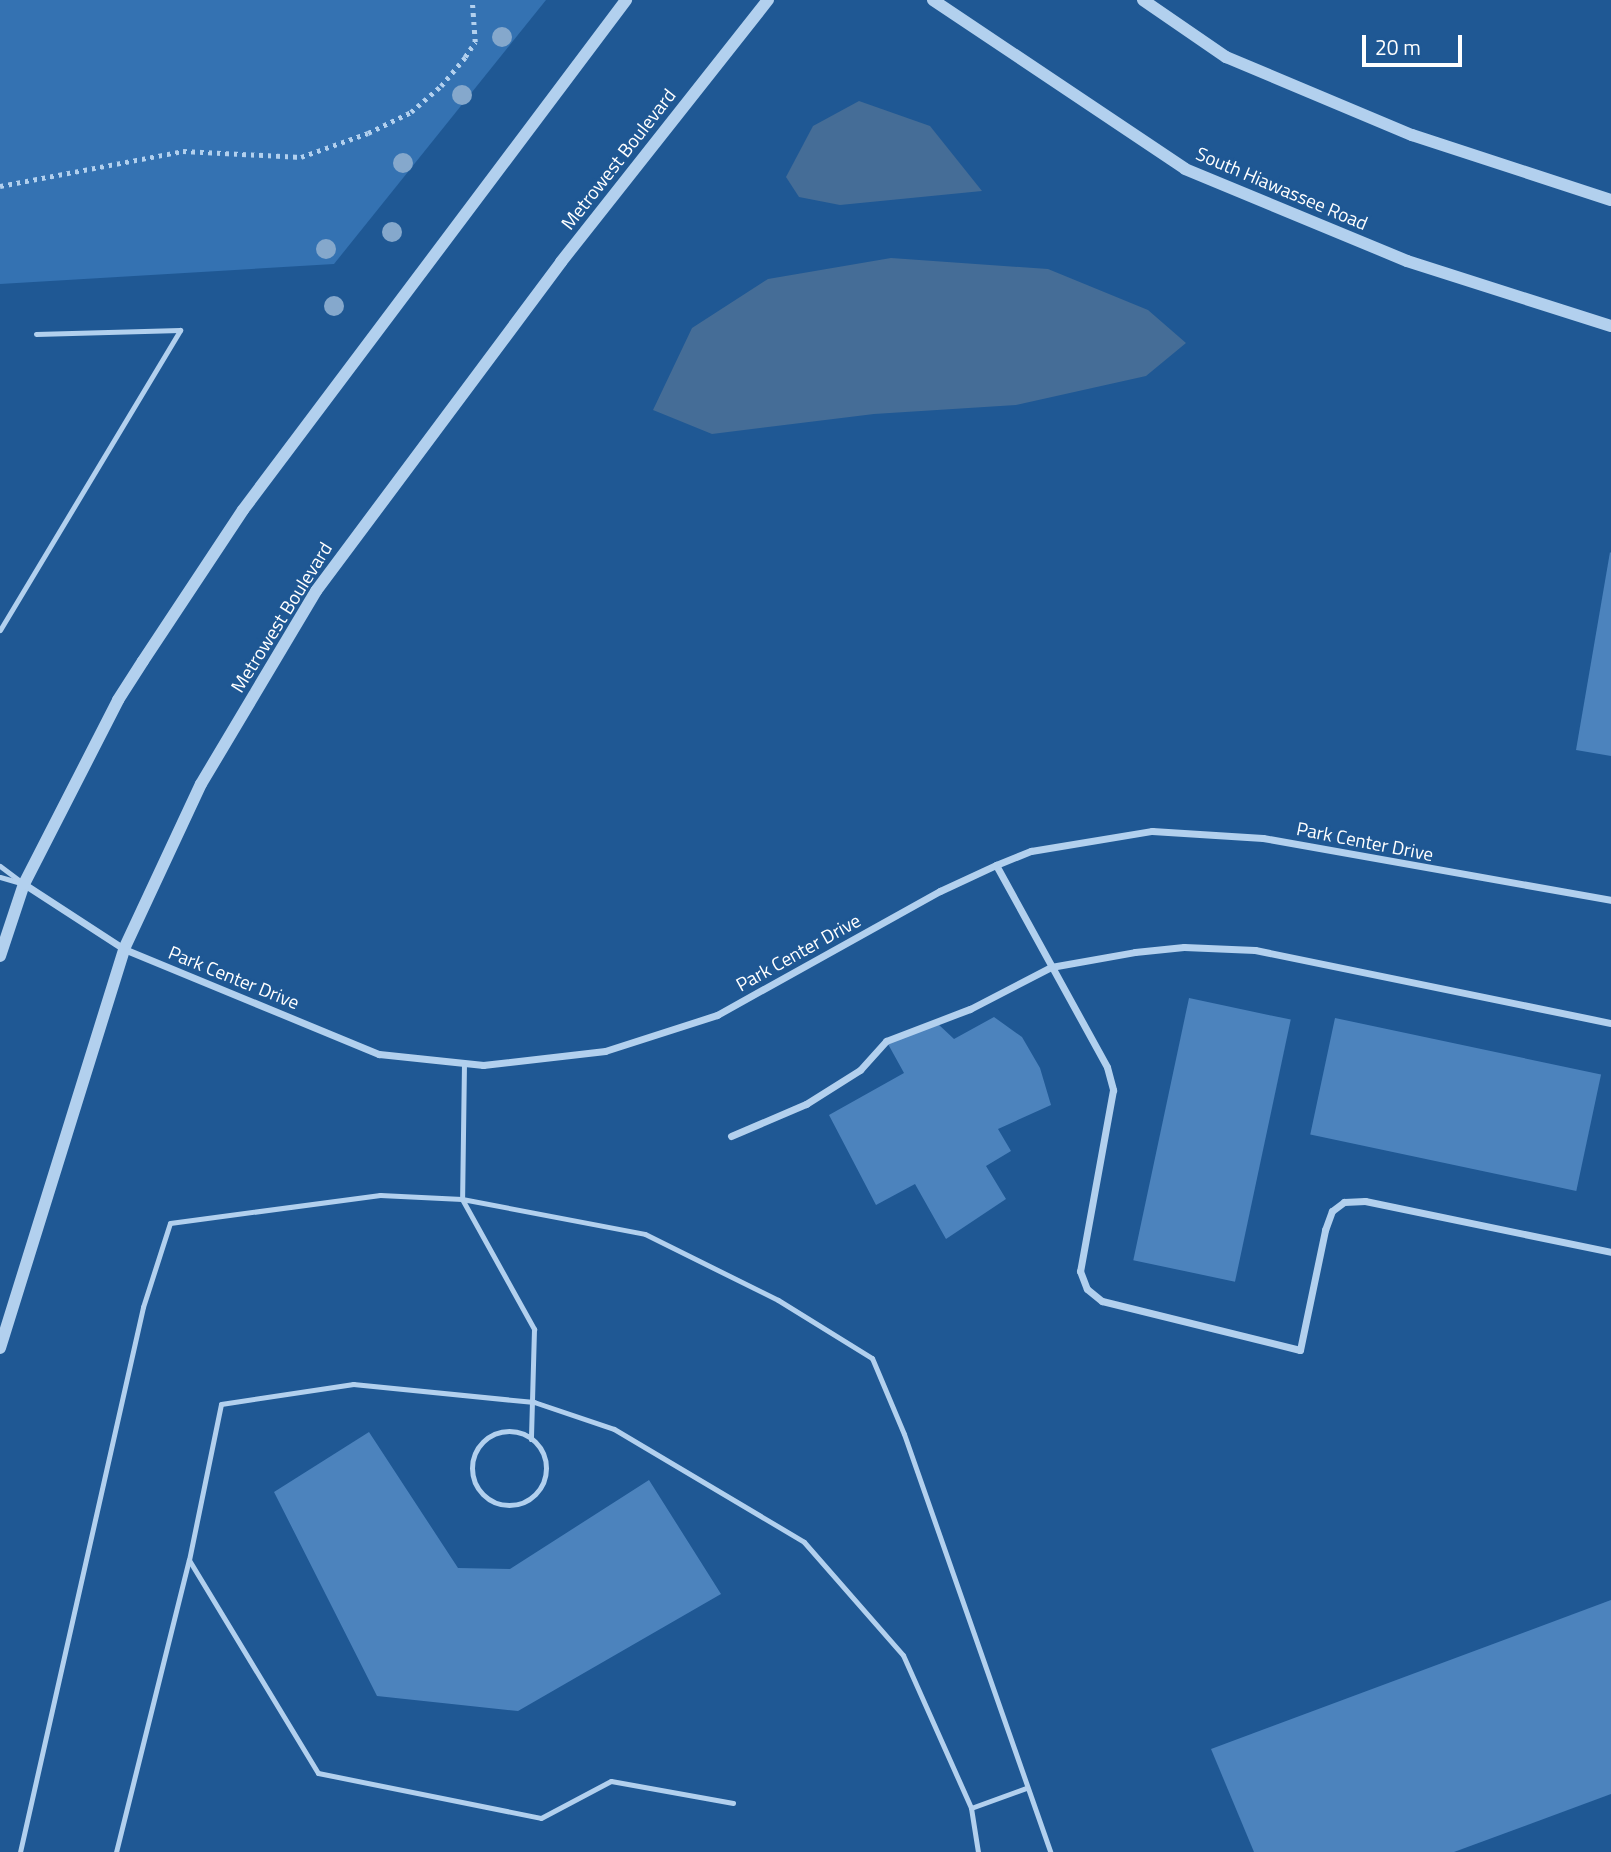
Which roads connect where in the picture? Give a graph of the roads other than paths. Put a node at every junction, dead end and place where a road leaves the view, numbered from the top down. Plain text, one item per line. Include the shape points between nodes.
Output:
1 (626, 0) edge
2 (768, 0) edge
3 (933, 0) edge
4 (1143, 0) edge
5 (1611, 200) edge
6 (1611, 326) edge
7 (36, 334) dead end
8 (0, 630) edge
9 (996, 865) junction
10 (0, 866) edge
11 (0, 877) edge
12 (24, 884) junction
13 (1611, 900) edge
14 (124, 948) junction
15 (0, 956) edge
16 (1051, 967) junction
17 (1611, 1023) edge
18 (464, 1063) junction
19 (731, 1136) dead end
20 (462, 1199) junction
21 (1611, 1252) edge
22 (0, 1348) edge
23 (534, 1402) junction
24 (531, 1438) junction
25 (189, 1560) junction
26 (1026, 1788) junction
27 (733, 1803) dead end
28 (971, 1808) junction
29 (20, 1852) edge
30 (116, 1852) edge
31 (978, 1852) edge
32 (1050, 1852) edge

1 - 12 street via 243,510 118,700
2 - 14 street, Metrowest Boulevard via 561,262 316,591 201,784
3 - 6 street, South Hiawassee Road via 1185,169 1407,261
4 - 5 street via 1226,57 1412,135
7 - 8 lane via 180,330
9 - 13 street, Park Center Drive via 1031,851 1152,831 1263,838
9 - 16 street
9 - 18 street, Park Center Drive via 940,891 718,1015 605,1051 483,1065
10 - 12 lane
11 - 12 lane
12 - 14 street, Park Center Drive
12 - 15 street
14 - 18 street, Park Center Drive via 379,1054
14 - 22 street, Metrowest Boulevard
16 - 17 street via 1184,947 1255,950
16 - 19 street via 970,1009 886,1041 860,1070 806,1104
16 - 21 street via 1107,1067 1113,1090 1081,1249 1080,1271 1087,1289 1102,1301 1300,1350 1325,1230 1332,1211 1344,1202 1365,1200
18 - 20 lane
20 - 23 lane via 534,1329
20 - 26 lane via 645,1234 778,1300 872,1358 904,1434
20 - 29 lane via 380,1195 170,1223 143,1307
23 - 24 lane
23 - 25 lane via 353,1384 221,1404
23 - 28 lane via 614,1429 804,1542 903,1655
24 - 24 lane via 545,1458 538,1492 506,1505 484,1495 472,1473 485,1439 508,1431
25 - 27 lane via 318,1773 541,1818 611,1781
25 - 30 lane
26 - 28 lane
26 - 32 lane
28 - 31 lane

